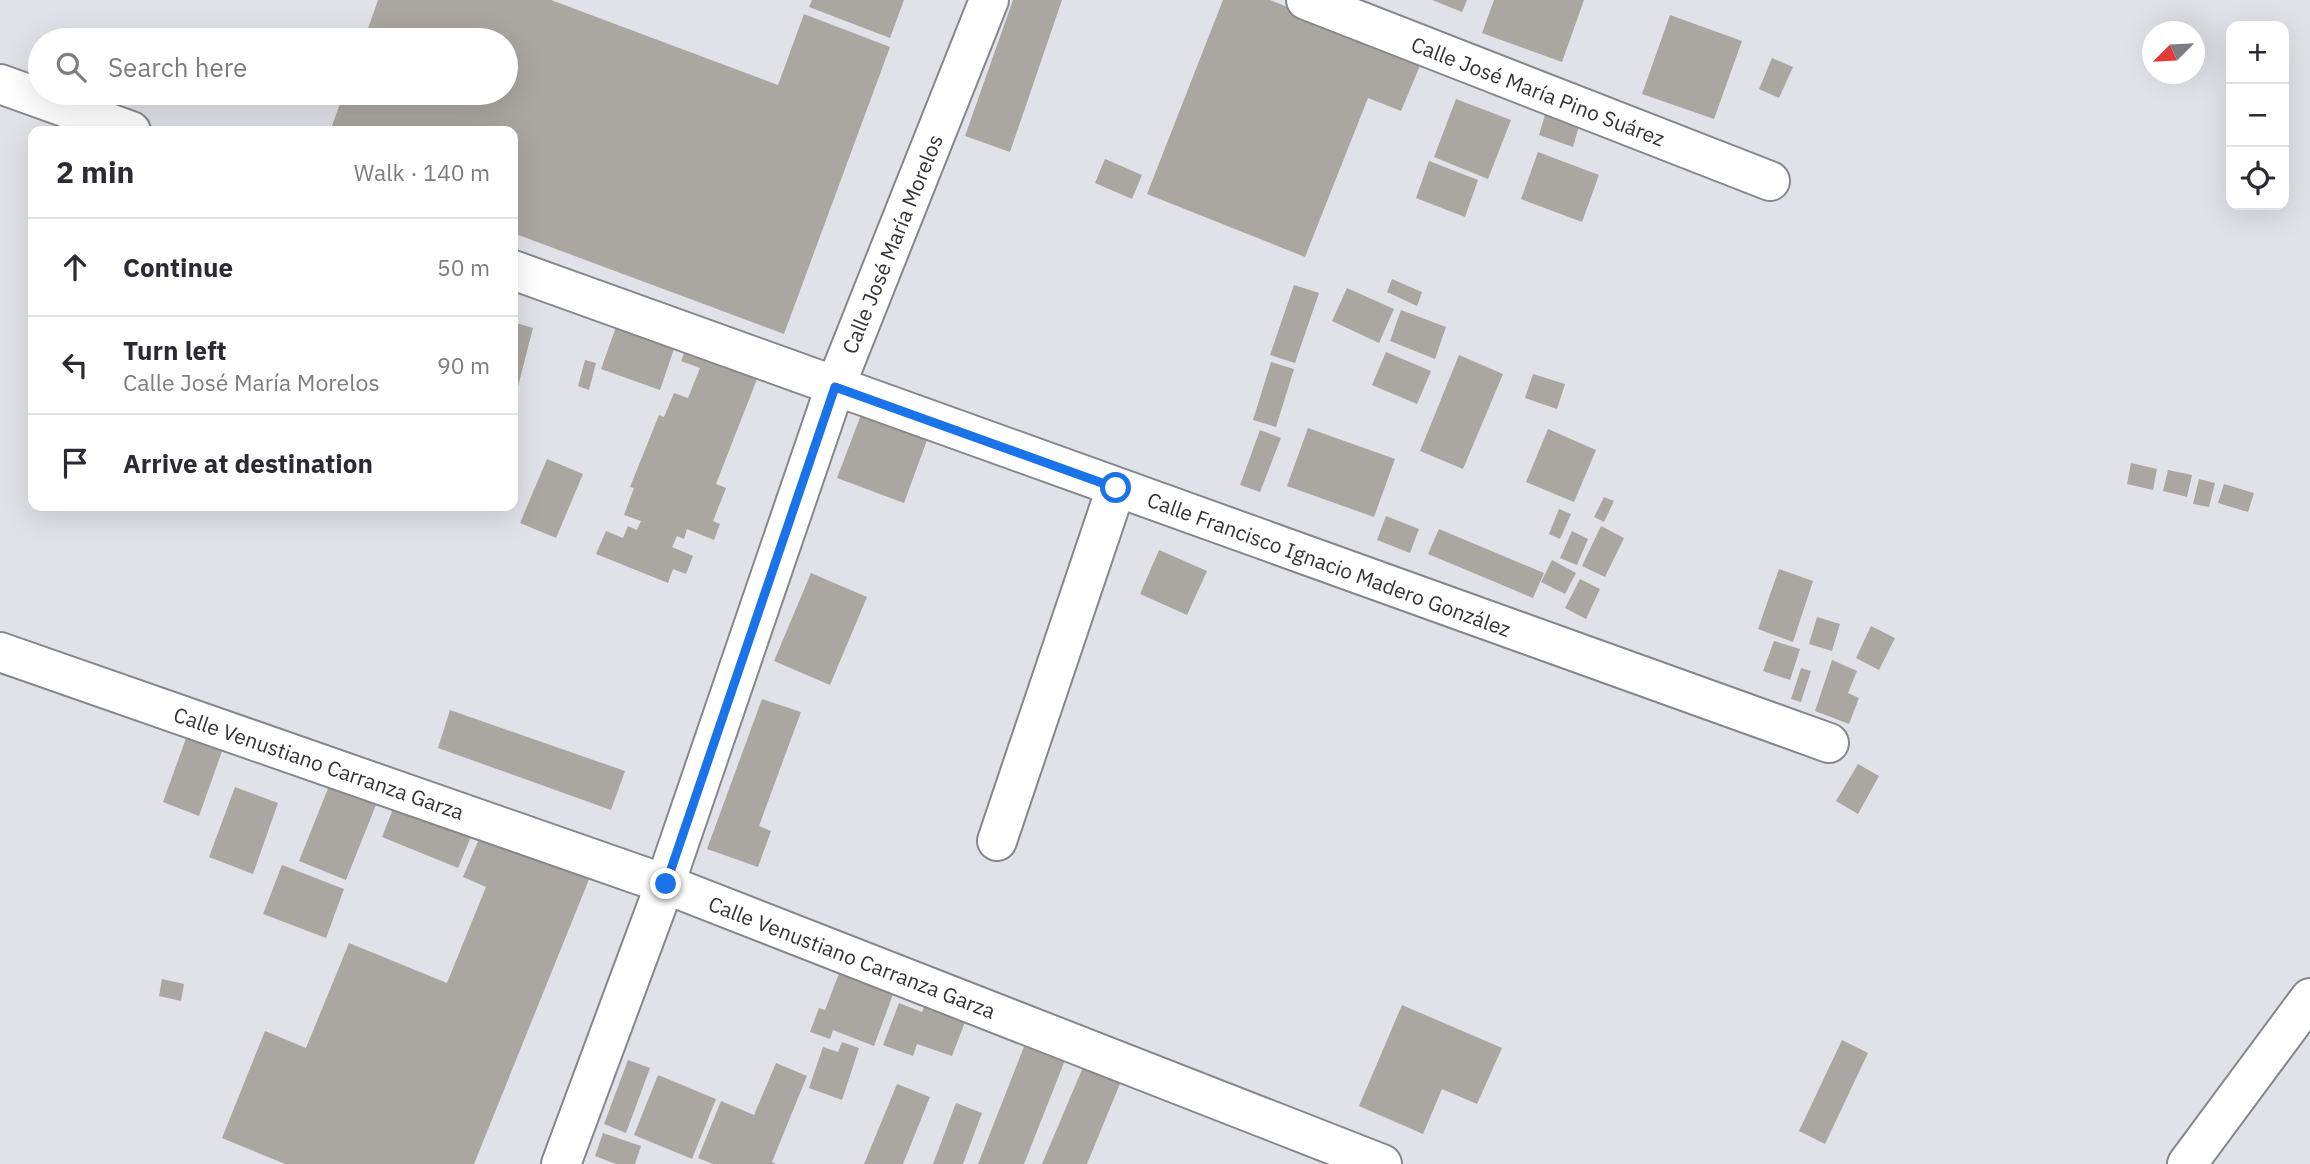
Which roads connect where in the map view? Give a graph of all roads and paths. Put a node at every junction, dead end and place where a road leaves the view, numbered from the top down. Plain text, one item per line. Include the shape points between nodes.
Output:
1 (989, 0) edge
2 (1306, 0) edge
3 (0, 84) edge
4 (28, 94) edge
5 (59, 105) edge
6 (117, 126) edge
7 (1770, 181) dead end
8 (518, 272) edge
9 (835, 387) junction
10 (1116, 488) junction
11 (0, 652) edge
12 (1829, 743) dead end
13 (997, 841) dead end
14 (666, 884) junction
15 (2310, 998) edge
16 (561, 1164) edge
17 (1382, 1164) edge
18 (2187, 1164) edge

1 - 9 street, Calle José María Morelos
2 - 7 street, Calle José María Pino Suárez
3 - 4 street
5 - 6 street
8 - 9 street, Calle Francisco Ignacio Madero González
9 - 10 street, Calle Francisco Ignacio Madero González
9 - 14 street, Calle José María Morelos
10 - 12 street, Calle Francisco Ignacio Madero González
10 - 13 street
11 - 14 street, Calle Venustiano Carranza Garza
14 - 16 street, Calle José María Morelos
14 - 17 street, Calle Venustiano Carranza Garza
15 - 18 street

